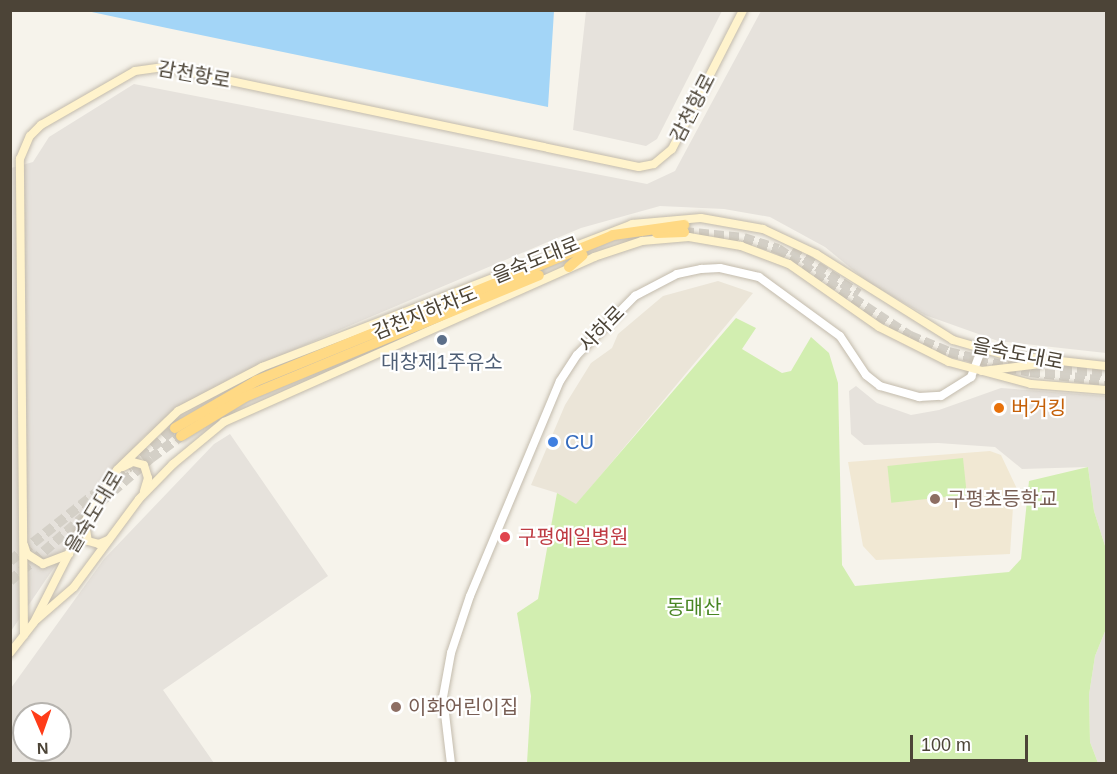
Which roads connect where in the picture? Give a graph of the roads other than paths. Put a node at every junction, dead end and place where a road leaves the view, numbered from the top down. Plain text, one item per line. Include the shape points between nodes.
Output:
1 (743, 10) edge
2 (684, 228) tunnel mouth
3 (585, 239) junction
4 (578, 253) junction
5 (569, 267) junction
6 (982, 350) junction
7 (1057, 363) junction
8 (1107, 366) edge
9 (976, 371) junction
10 (1107, 390) edge
11 (178, 432) tunnel mouth
12 (108, 483) junction
13 (139, 499) junction
14 (88, 514) junction
15 (114, 533) junction
16 (22, 536) junction
17 (69, 554) junction
18 (34, 622) junction
19 (24, 635) junction
20 (10, 653) edge
21 (451, 764) edge

1 - 16 main road, 감천항로 via 672,149 654,164 639,167 164,67 135,71 41,125 26,142 20,159
2 - 4 highway, 감천지하차도 via 623,233
3 - 4 highway
3 - 6 main road, 을숙도대로 via 632,224 666,219 701,218 763,229 816,254 953,340
3 - 12 main road, 을숙도대로 via 223,384 154,430
4 - 5 highway
4 - 11 highway, 감천지하차도 via 256,381
5 - 9 main road, 을숙도대로 via 622,246 665,238 690,237 741,246 789,264 879,327 917,348
5 - 13 main road, 을숙도대로 via 487,308 233,418 204,436
6 - 7 main road, 을숙도대로
6 - 9 street
7 - 8 main road, 을숙도대로
7 - 9 main road
9 - 10 main road, 을숙도대로 via 1031,384
9 - 21 street, 사하로 via 941,396 892,392 866,375 840,336 815,316 782,290 739,270 720,268 677,274 635,296 577,355 560,381 470,596 451,653 443,698
12 - 13 main road via 127,464 140,463 148,478
12 - 14 main road, 을숙도대로
13 - 15 main road, 을숙도대로
14 - 15 main road via 84,530 88,541 104,543
14 - 17 main road, 을숙도대로
15 - 18 main road, 을숙도대로 via 74,587
16 - 17 main road via 27,554 43,564
16 - 19 main road, 감천항로
17 - 18 main road, 을숙도대로
18 - 19 main road, 을숙도대로
19 - 20 main road, 을숙도대로

